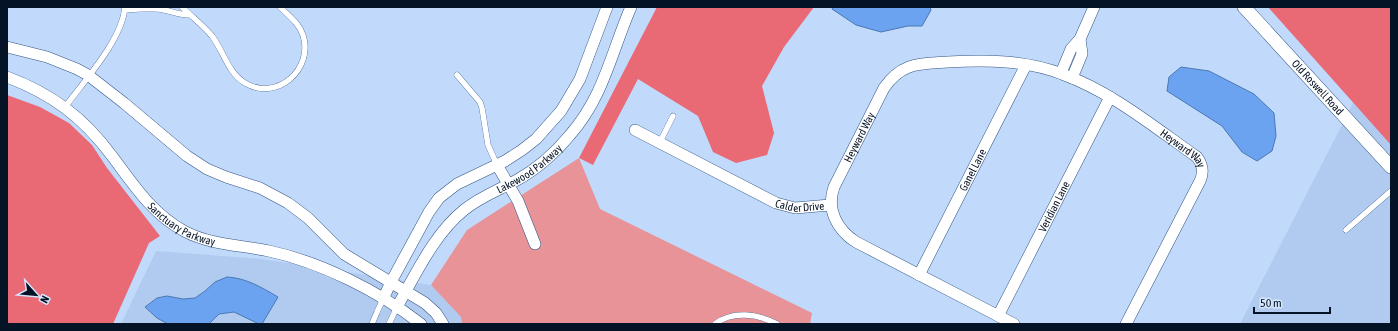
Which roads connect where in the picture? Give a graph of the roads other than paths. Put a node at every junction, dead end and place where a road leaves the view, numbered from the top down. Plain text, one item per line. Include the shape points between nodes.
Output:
1 (182, 7) edge
2 (280, 7) edge
3 (607, 7) edge
4 (631, 7) edge
5 (1094, 7) edge
6 (1244, 7) edge
7 (125, 8) edge
8 (190, 16) junction
9 (1080, 39) junction
10 (7, 47) edge
11 (1026, 65) junction
12 (1061, 73) junction
13 (457, 75) dead end
14 (88, 76) junction
15 (7, 77) edge
16 (1072, 78) junction
17 (1110, 97) junction
18 (65, 107) junction
19 (673, 116) dead end
20 (635, 130) dead end
21 (660, 142) junction
22 (497, 165) junction
23 (1391, 167) edge
24 (509, 184) junction
25 (1391, 191) edge
26 (830, 205) junction
27 (1346, 230) dead end
28 (535, 244) dead end
29 (919, 275) junction
30 (391, 282) junction
31 (406, 291) junction
32 (383, 299) junction
33 (397, 307) junction
34 (998, 316) junction
35 (372, 324) edge
36 (389, 324) edge
37 (421, 324) edge
38 (443, 324) edge
39 (715, 324) edge
40 (777, 324) edge
41 (1014, 324) edge
42 (1126, 324) edge

1 - 8 lane
2 - 8 lane via 297,22 306,50 298,72 284,85 268,89 260,89 240,80 228,66 214,38
3 - 22 street, Lakewood Parkway via 580,79 561,111 536,139
4 - 24 street, Lakewood Parkway via 606,77 586,115 550,156
5 - 9 street
6 - 23 street, Old Roswell Road
7 - 8 lane via 150,8
7 - 14 lane via 114,40
9 - 12 street via 1071,49
9 - 16 street via 1082,54
10 - 14 street via 47,57 72,66
11 - 12 street, Heyward Way
11 - 26 street, Heyward Way via 990,60 920,64 902,69 884,88 834,187
11 - 29 street, Ganel Lane
12 - 16 street, Heyward Way
13 - 22 lane via 480,102 488,145
14 - 18 lane
14 - 30 street via 187,156 207,169 260,188 288,203 308,218 344,254
15 - 18 street, Sanctuary Parkway via 37,89
16 - 17 street, Heyward Way
17 - 34 street, Veridian Lane
17 - 42 street, Heyward Way via 1197,157 1203,169 1203,176
18 - 32 street, Sanctuary Parkway via 98,138 148,203 184,231 210,241 300,259
19 - 21 lane
20 - 21 street, Calder Drive
21 - 26 street, Calder Drive via 776,203 795,208
22 - 24 street
22 - 30 street, Lakewood Parkway via 458,184 440,198 429,212
24 - 28 street
24 - 31 street, Lakewood Parkway via 472,204 450,222
25 - 27 lane
26 - 29 street, Calder Drive via 835,218 850,238
29 - 34 street, Calder Drive
30 - 31 street
30 - 32 street, Lakewood Parkway
31 - 33 street, Lakewood Parkway
31 - 38 street via 425,303
32 - 33 street, Sanctuary Parkway
32 - 35 lane
33 - 36 lane
33 - 37 street, Sanctuary Parkway
34 - 41 street, Calder Drive
39 - 40 lane via 726,318 746,315 759,316

